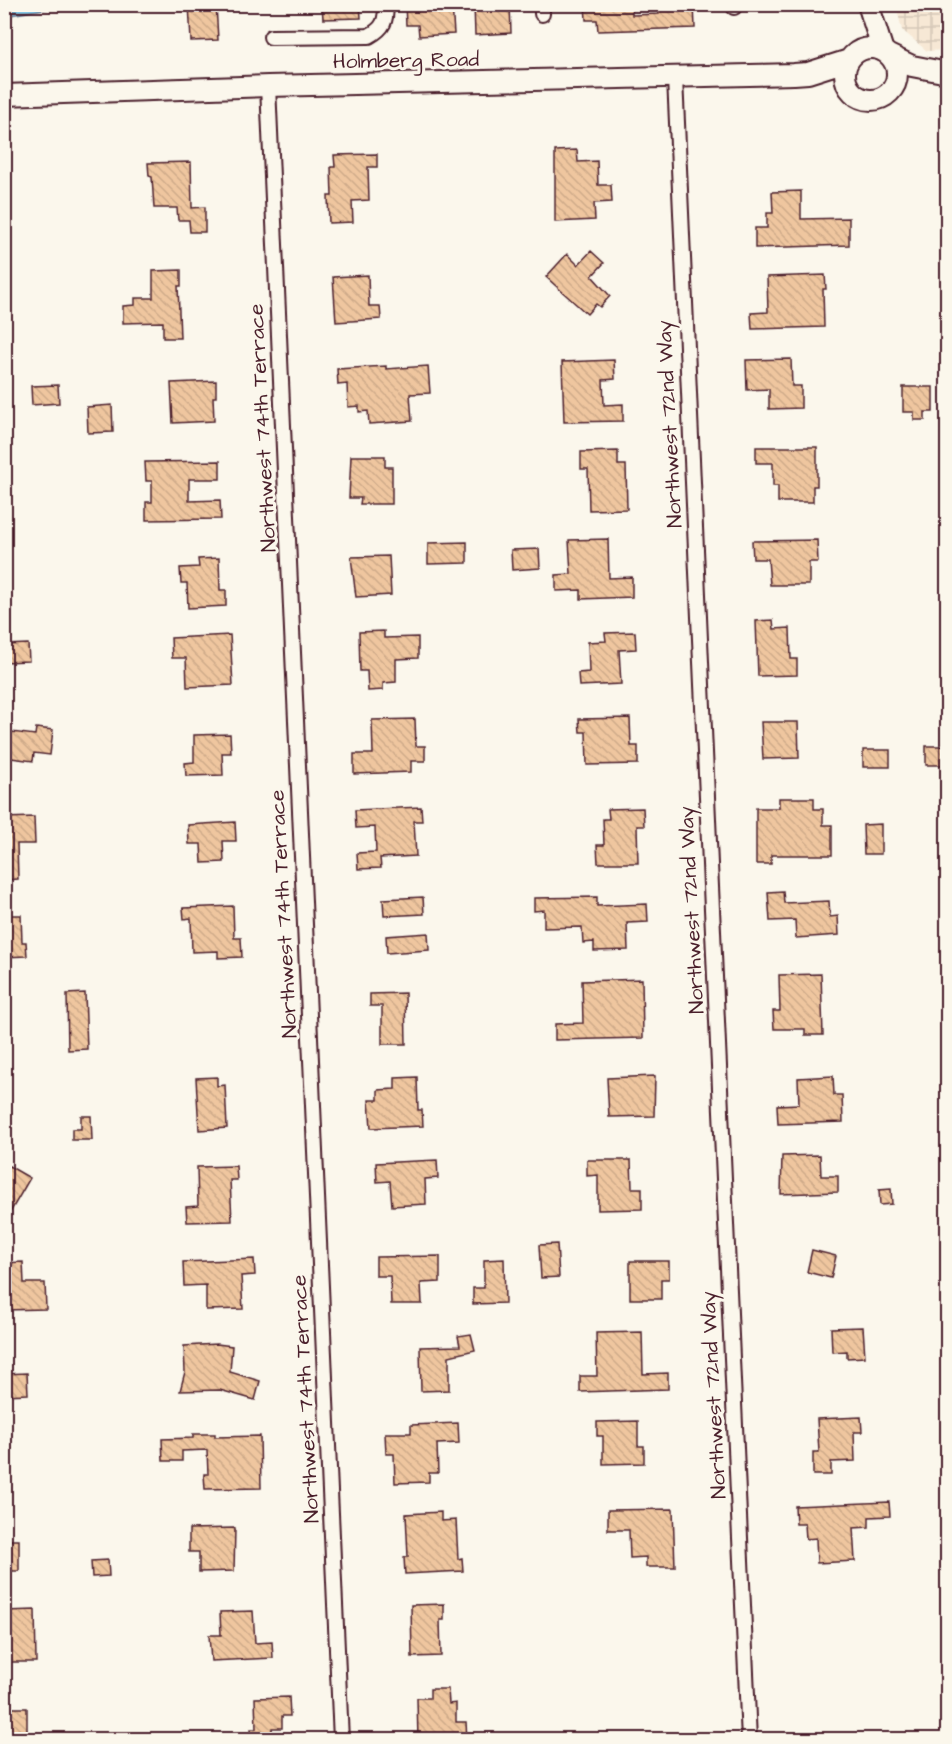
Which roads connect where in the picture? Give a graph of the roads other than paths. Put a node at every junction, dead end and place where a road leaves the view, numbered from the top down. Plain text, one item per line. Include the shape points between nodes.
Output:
1 (386, 4) edge
2 (869, 7) edge
3 (271, 37) dead end
4 (886, 53) junction
5 (852, 57) junction
6 (808, 74) junction
7 (675, 78) junction
8 (895, 84) junction
9 (268, 86) junction
10 (848, 87) junction
11 (4, 95) edge
12 (341, 1740) edge
13 (749, 1740) edge

1 - 3 street via 382,28 369,36
2 - 4 street
2 - 5 street
4 - 5 street via 868,48
4 - 8 street via 896,69
4 - 8 street via 912,66 948,73
5 - 6 street, Holmberg Road
5 - 10 street via 845,74
6 - 7 street, Holmberg Road
6 - 10 street, Holmberg Road
7 - 9 street, Holmberg Road
7 - 13 street, Northwest 72nd Way
8 - 10 street via 877,99 861,98
9 - 11 street, Holmberg Road
9 - 12 street, Northwest 74th Terrace

